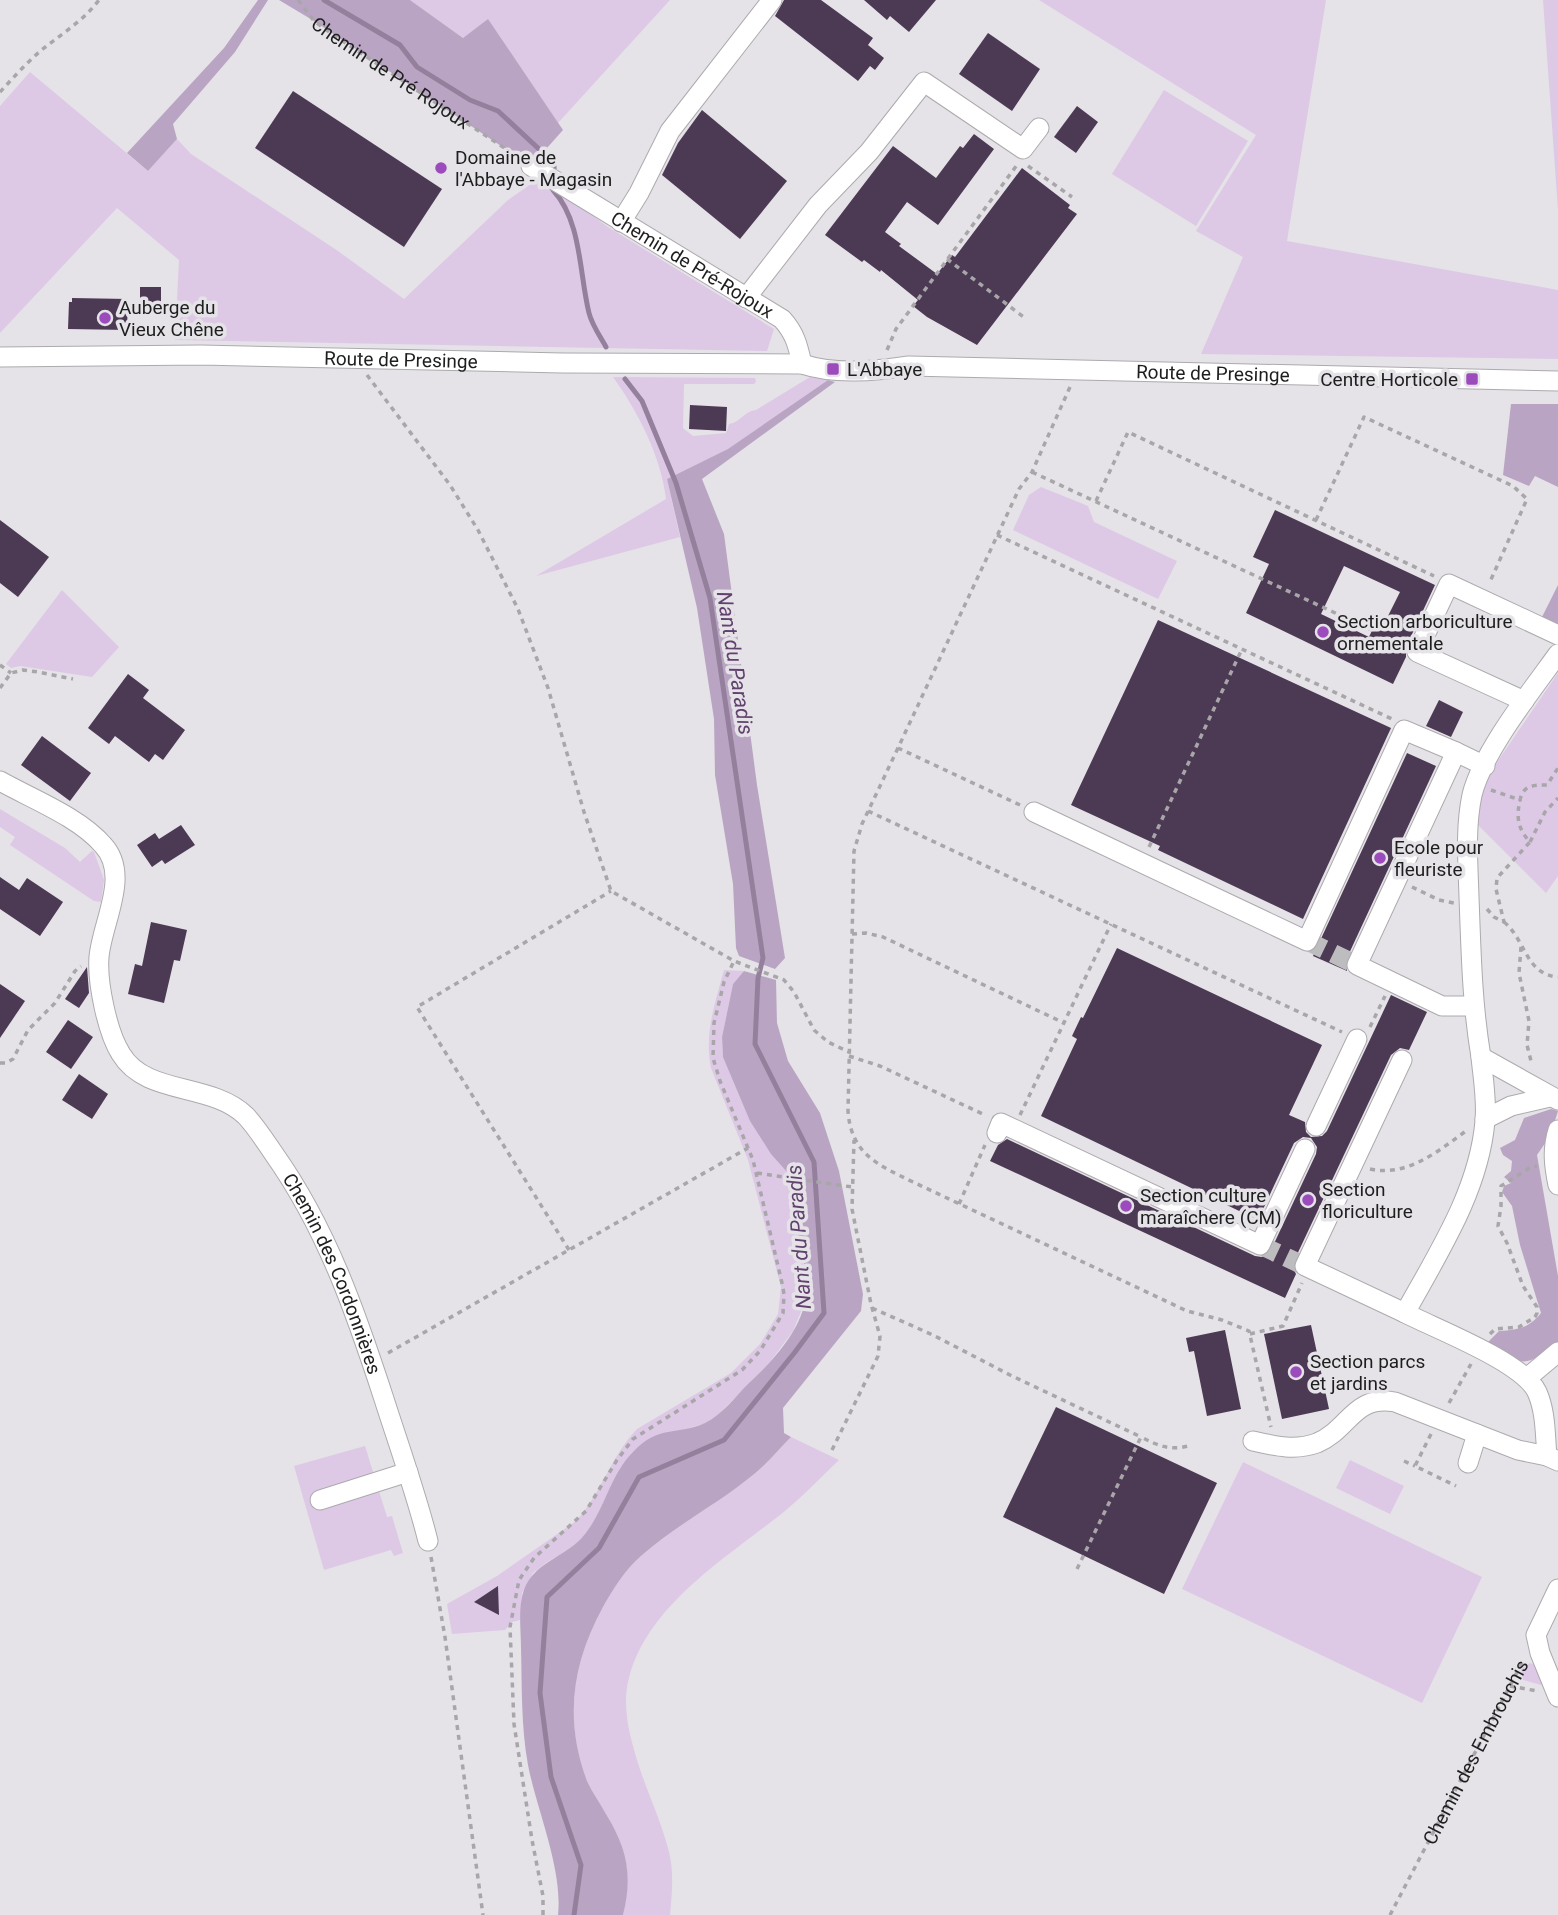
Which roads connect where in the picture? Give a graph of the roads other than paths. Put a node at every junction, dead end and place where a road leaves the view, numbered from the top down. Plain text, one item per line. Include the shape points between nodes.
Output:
1 (772, 0) edge
2 (1039, 128) dead end
3 (531, 166) road end
4 (621, 222) junction
5 (746, 298) junction
6 (0, 357) edge
7 (802, 364) junction
8 (1558, 381) edge
9 (1558, 635) edge
10 (1558, 654) edge
11 (1524, 701) junction
12 (1455, 752) junction
13 (1485, 766) junction
14 (0, 781) edge
15 (1034, 812) road end
16 (1474, 1006) junction
17 (1362, 1037) road end
18 (1481, 1057) junction
19 (1402, 1060) dead end
20 (1554, 1099) edge
21 (1485, 1119) junction
22 (1316, 1125) dead end
23 (1004, 1128) road end
24 (1558, 1130) edge
25 (1305, 1149) dead end
26 (1557, 1172) edge
27 (1405, 1313) junction
28 (1558, 1352) edge
29 (1527, 1378) junction
30 (1476, 1434) junction
31 (1253, 1441) dead end
32 (1552, 1459) edge
33 (1468, 1463) dead end
34 (408, 1472) junction
35 (320, 1500) dead end
36 (428, 1541) road end
37 (1558, 1589) edge
38 (1557, 1696) edge

1 - 4 street via 670,131
2 - 5 street via 1023,149 924,82 869,152 817,205
3 - 4 street, Chemin de Pré-Rojoux
4 - 5 street, Chemin de Pré-Rojoux
5 - 7 street, Chemin de Pré-Rojoux via 790,327
6 - 7 street, Route de Presinge via 130,354
7 - 8 street, Route de Presinge via 849,370 909,366
9 - 11 street via 1450,584 1417,652
10 - 11 street
11 - 13 street
12 - 13 street
12 - 15 street via 1404,730 1307,941
12 - 16 street via 1357,965 1442,1006
13 - 16 street via 1472,795 1468,826 1477,906
14 - 34 street, Chemin des Cordonnières via 81,826 106,848 115,884 99,959 102,993 118,1050 128,1064 160,1083 212,1095 234,1107 289,1175 334,1259
16 - 18 street
17 - 22 street
18 - 20 street
18 - 21 street
19 - 27 street via 1305,1266
20 - 21 street via 1511,1106
21 - 27 street via 1467,1193
23 - 25 street via 1260,1245
24 - 26 street
27 - 29 street
28 - 29 street
29 - 32 street via 1544,1413
30 - 31 street via 1395,1402 1378,1400 1365,1404 1314,1444 1283,1447
30 - 32 street
30 - 33 street
34 - 35 street
34 - 36 street, Chemin des Cordonnières
37 - 38 street via 1536,1635

